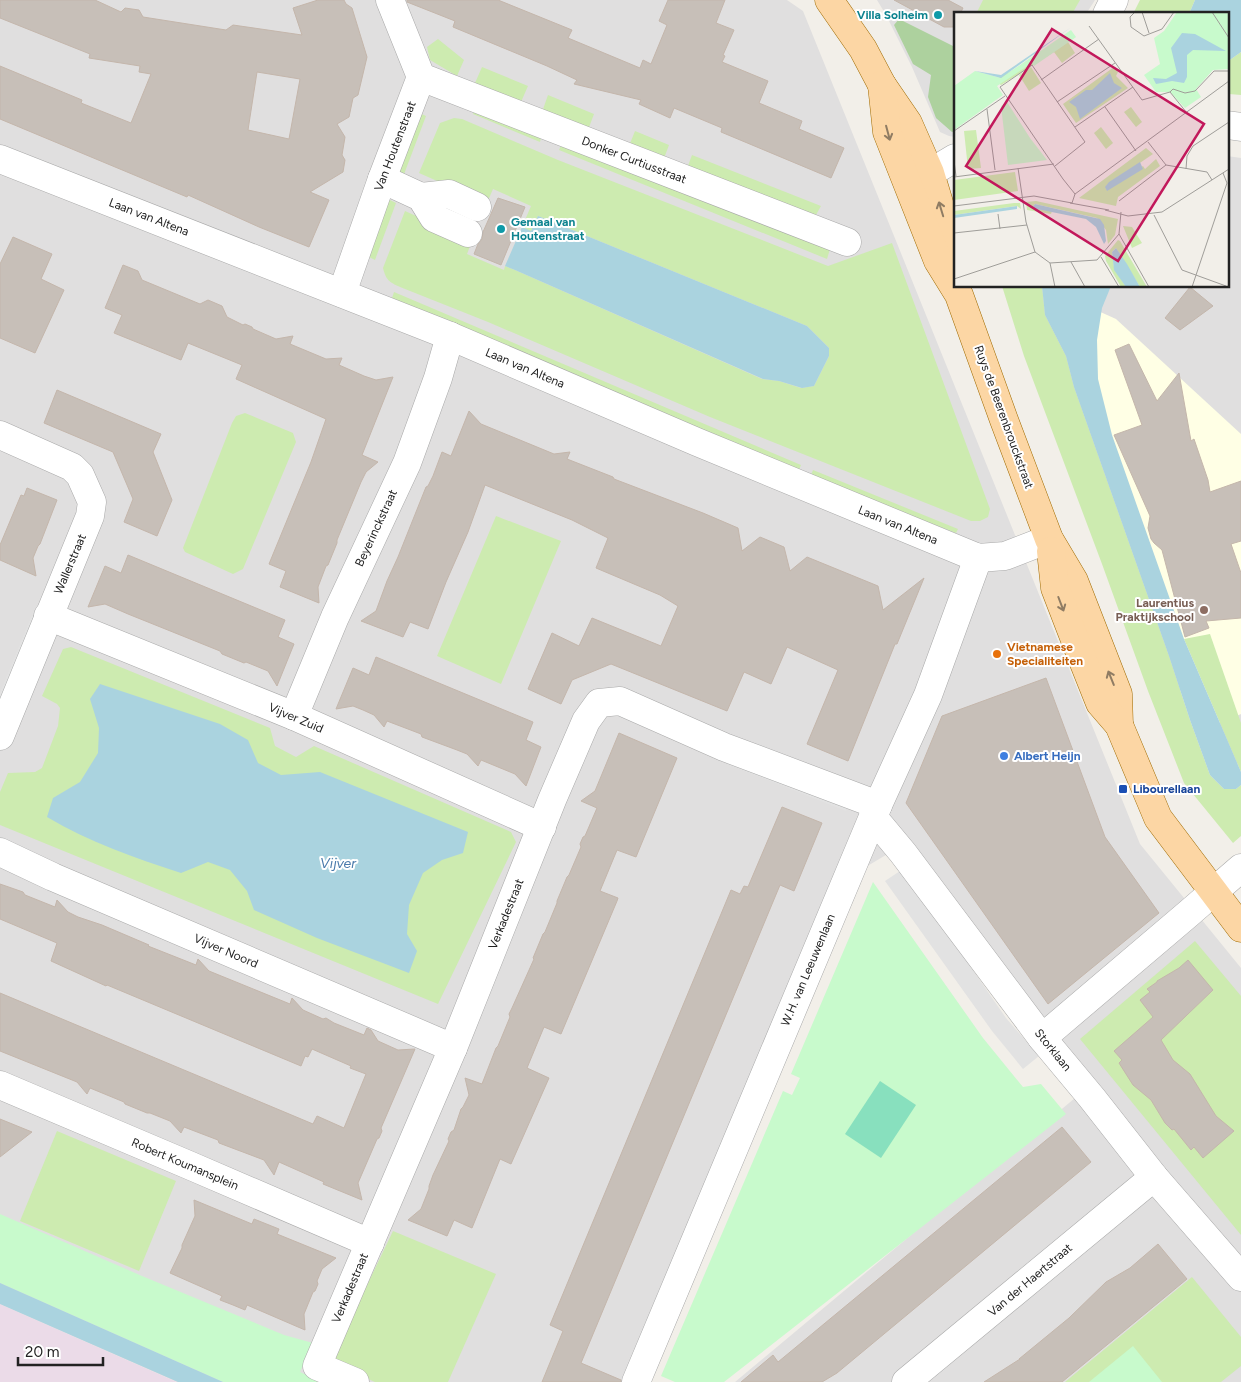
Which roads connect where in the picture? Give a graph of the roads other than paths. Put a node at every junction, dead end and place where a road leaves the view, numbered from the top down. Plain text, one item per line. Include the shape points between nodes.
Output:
1 (390, 0) edge
2 (829, 0) edge
3 (1114, 0) edge
4 (1108, 12) edge
5 (421, 77) junction
6 (1228, 125) edge
7 (1241, 127) edge
8 (0, 159) edge
9 (954, 159) edge
10 (919, 178) junction
11 (382, 179) junction
12 (421, 196) junction
13 (477, 207) dead end
14 (468, 233) dead end
15 (847, 242) dead end
16 (954, 254) edge
17 (954, 284) edge
18 (959, 291) edge
19 (342, 293) junction
20 (450, 336) junction
21 (0, 435) edge
22 (1049, 539) junction
23 (978, 558) junction
24 (48, 616) junction
25 (294, 716) junction
26 (0, 736) edge
27 (876, 811) junction
28 (542, 826) junction
29 (0, 852) edge
30 (1241, 868) edge
31 (1213, 892) junction
32 (1241, 928) edge
33 (1042, 1038) junction
34 (453, 1048) junction
35 (0, 1085) edge
36 (1154, 1177) junction
37 (370, 1243) junction
38 (1241, 1277) edge
39 (355, 1382) edge
40 (636, 1382) edge
41 (906, 1382) edge

1 - 5 street
2 - 10 main road, Ruys de Beerenbrouckstraat via 908,123
3 - 4 street
5 - 11 street, Van Houtenstraat
5 - 15 street, Donker Curtiusstraat
6 - 7 street
8 - 19 street, Laan van Altena
9 - 10 street
16 -> 10 main road, Ruys de Beerenbrouckstraat
10 - 17 main road, Ruys de Beerenbrouckstraat via 938,261
11 - 12 street
11 - 19 street, Van Houtenstraat
12 - 13 street via 449,194
12 - 14 street via 434,218
18 - 22 main road, Ruys de Beerenbrouckstraat
19 - 20 street, Laan van Altena
20 - 23 street, Laan van Altena
20 - 25 street, Beyerinckstraat via 406,463 335,617
21 - 24 street, Wallerstraat via 72,466 80,475 92,502 90,516
22 - 23 street, Laan van Altena via 1005,556
22 - 31 main road, Ruys de Beerenbrouckstraat via 1055,588 1100,703 1119,725 1158,818
23 - 27 street, W.H. van Leeuwenlaan via 928,695 902,782
24 - 25 street, Vijver Zuid
24 - 26 street, Wallerstraat
25 - 28 street, Vijver Zuid
27 - 28 street, Verkadestraat via 620,701 599,703 586,721
27 - 33 street, Storklaan via 903,853
27 - 40 street, W.H. van Leeuwenlaan
28 - 34 street, Verkadestraat
29 - 34 street, Vijver Noord
30 - 31 street
31 - 32 main road, Ruys de Beerenbrouckstraat
31 - 33 street
33 - 36 street, Storklaan
34 - 37 street, Verkadestraat
35 - 37 street, Robert Koumansplein
36 - 38 street, Storklaan
36 - 41 street, Van der Haertstraat
37 - 39 street, Verkadestraat via 317,1366

